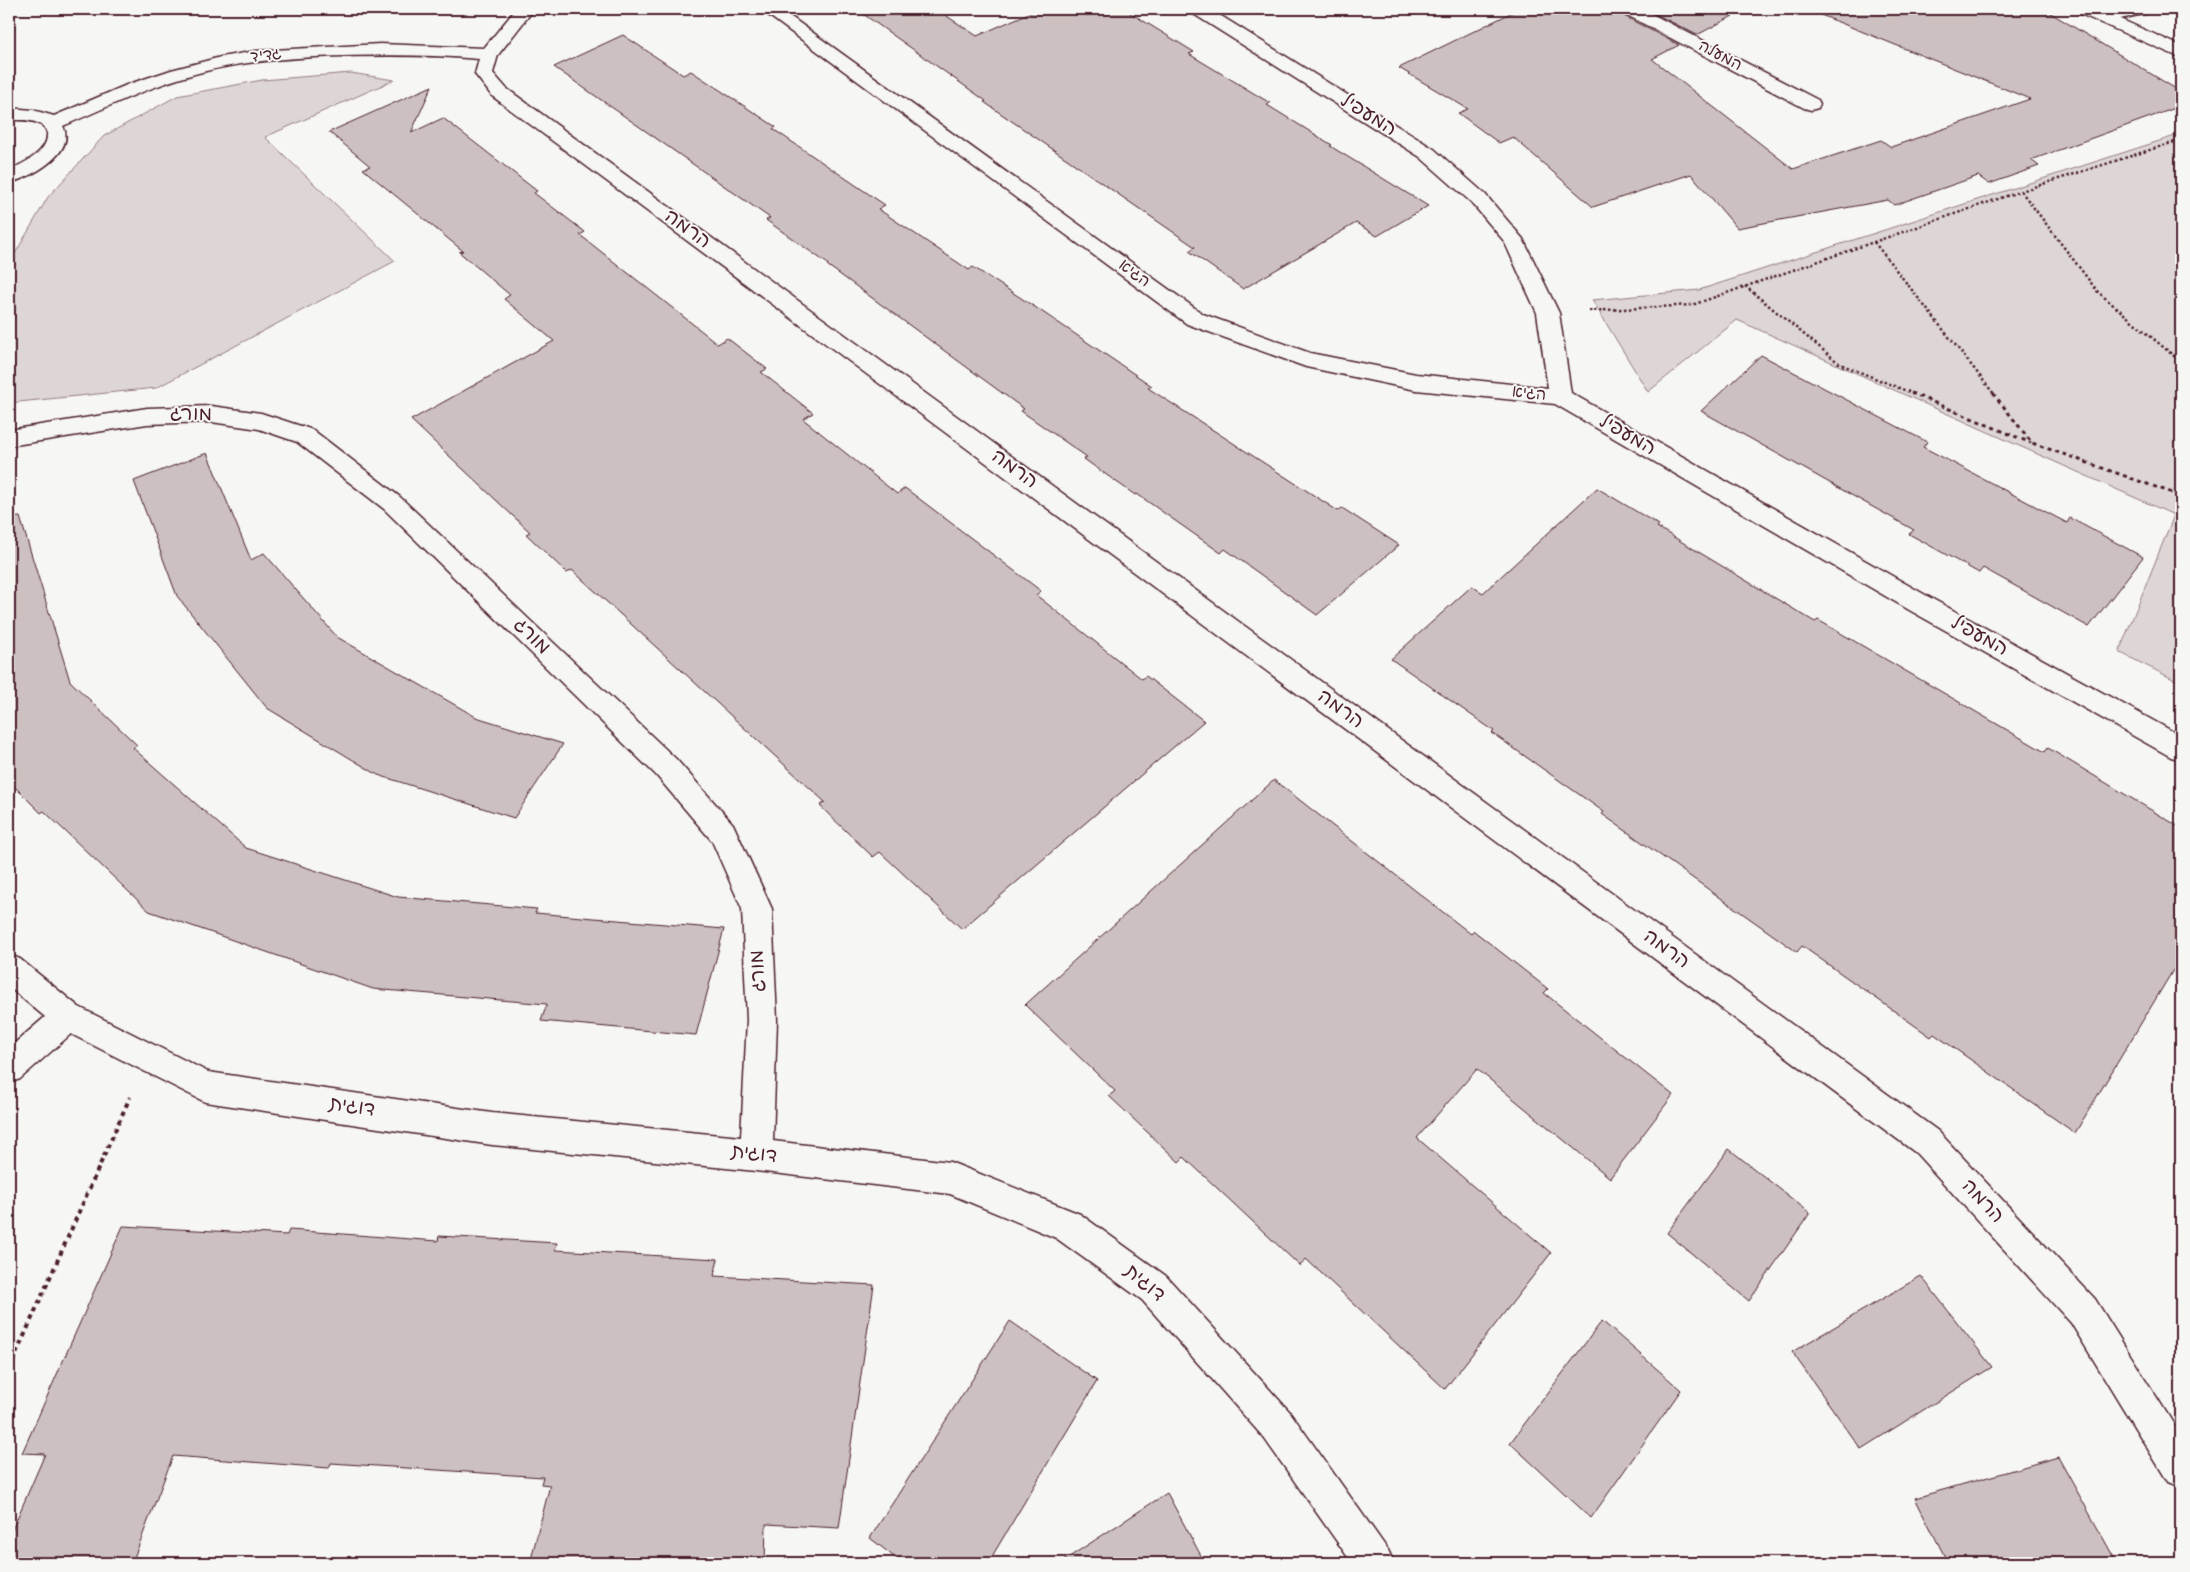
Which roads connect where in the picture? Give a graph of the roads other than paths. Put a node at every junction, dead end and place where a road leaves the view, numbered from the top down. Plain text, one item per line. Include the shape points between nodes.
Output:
1 (525, 9) edge
2 (769, 9) edge
3 (1198, 9) edge
4 (1629, 9) edge
5 (2084, 9) edge
6 (2142, 9) edge
7 (2103, 17) junction
8 (2181, 53) edge
9 (489, 54) junction
10 (1811, 104) dead end
11 (9, 114) edge
12 (54, 123) junction
13 (34, 165) junction
14 (9, 177) edge
15 (9, 193) edge
16 (1560, 397) junction
17 (9, 438) edge
18 (2181, 749) edge
19 (9, 969) edge
20 (68, 1017) junction
21 (9, 1068) edge
22 (756, 1155) junction
23 (2181, 1470) edge
24 (1375, 1563) edge

1 - 9 street
2 - 16 street, הגיא via 1195,319 1306,360 1416,382
3 - 16 street, המעפיל via 1427,153 1478,198 1513,239 1548,313
4 - 10 street, המעלה
5 - 7 street
6 - 7 street
7 - 8 street
9 - 12 street, גדיד via 430,49 368,49 288,53 221,62 153,81
9 - 23 street, הרמה via 484,74 499,92 1927,1142 2083,1311
11 - 12 street via 42,116
12 - 13 street via 58,132 57,143
13 - 14 street
13 - 15 street
16 - 18 street, המעפיל via 1920,604
17 - 22 street, מורג via 147,416 211,414 261,421 305,436 392,504 666,767 723,833 757,909 762,1020
19 - 20 street, דוגית
20 - 21 street
20 - 22 street, דוגית via 205,1087 492,1129
22 - 24 street, דוגית via 950,1178 1068,1226 1154,1288 1277,1425

